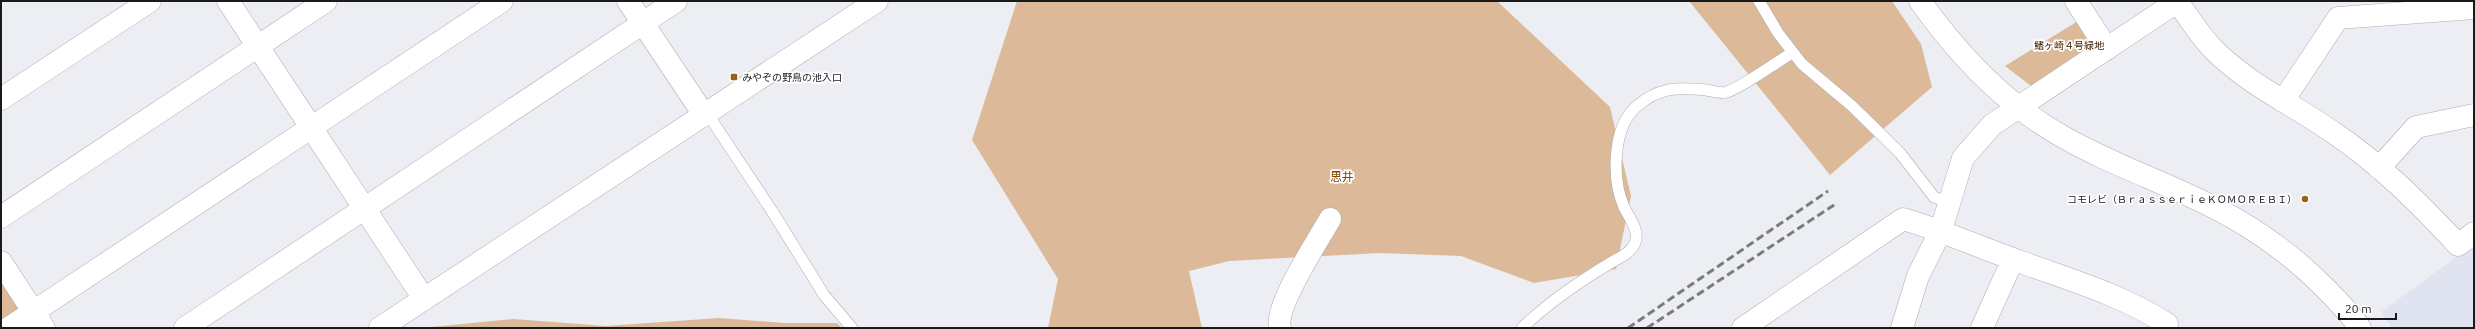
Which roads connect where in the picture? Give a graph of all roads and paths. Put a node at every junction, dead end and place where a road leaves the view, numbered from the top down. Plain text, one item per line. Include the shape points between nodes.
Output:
1 (150, 1) edge
2 (228, 1) edge
3 (326, 1) edge
4 (502, 1) edge
5 (628, 1) edge
6 (676, 1) edge
7 (877, 1) edge
8 (1759, 1) edge
9 (1920, 1) edge
10 (2177, 1) edge
11 (2083, 4) edge
12 (2474, 8) edge
13 (643, 23) junction
14 (258, 46) junction
15 (2107, 49) junction
16 (1792, 53) junction
17 (1, 99) edge
18 (2283, 102) junction
19 (2020, 107) junction
20 (705, 114) junction
21 (2474, 115) edge
22 (312, 128) junction
23 (2379, 168) junction
24 (1949, 204) junction
25 (364, 210) junction
26 (1, 217) edge
27 (1330, 219) dead end
28 (1941, 230) junction
29 (2474, 233) edge
30 (2013, 259) junction
31 (1, 262) edge
32 (424, 299) junction
33 (39, 320) edge
34 (2167, 327) edge
35 (9, 328) edge
36 (185, 328) edge
37 (380, 328) edge
38 (852, 328) edge
39 (1280, 328) edge
40 (1522, 328) edge
41 (1743, 328) edge
42 (1902, 328) edge
43 (1982, 328) edge
44 (2360, 328) edge

1 - 17 street
2 - 14 street
3 - 14 street
4 - 22 street
5 - 13 street
6 - 13 street
7 - 20 street
8 - 16 lane
9 - 19 street via 1974,69
10 - 15 street
10 - 18 street via 2213,50 2255,84
11 - 15 street
12 - 18 street via 2338,18
13 - 20 street
13 - 25 street
14 - 22 street
14 - 26 street
15 - 19 street
16 - 24 lane via 1900,153 1934,197
16 - 40 lane via 1726,92 1672,88 1659,92 1635,107 1622,126 1616,157 1620,194 1633,224 1635,243 1625,254 1583,279 1537,313
18 - 23 street via 2334,133
19 - 24 street via 1992,125 1963,158
19 - 44 street via 2058,134 2217,209 2261,235 2307,270 2352,315
20 - 32 street
20 - 38 lane via 824,295
21 - 23 street via 2416,127
22 - 25 street
22 - 33 street
23 - 29 street via 2413,197 2458,245
24 - 28 street
25 - 32 street
25 - 36 street
27 - 39 street via 1282,306 1278,322
28 - 30 street
28 - 41 street via 1903,220
28 - 42 street via 1918,276
30 - 34 street via 2134,305
30 - 43 street
31 - 33 street
32 - 37 street
33 - 35 street

